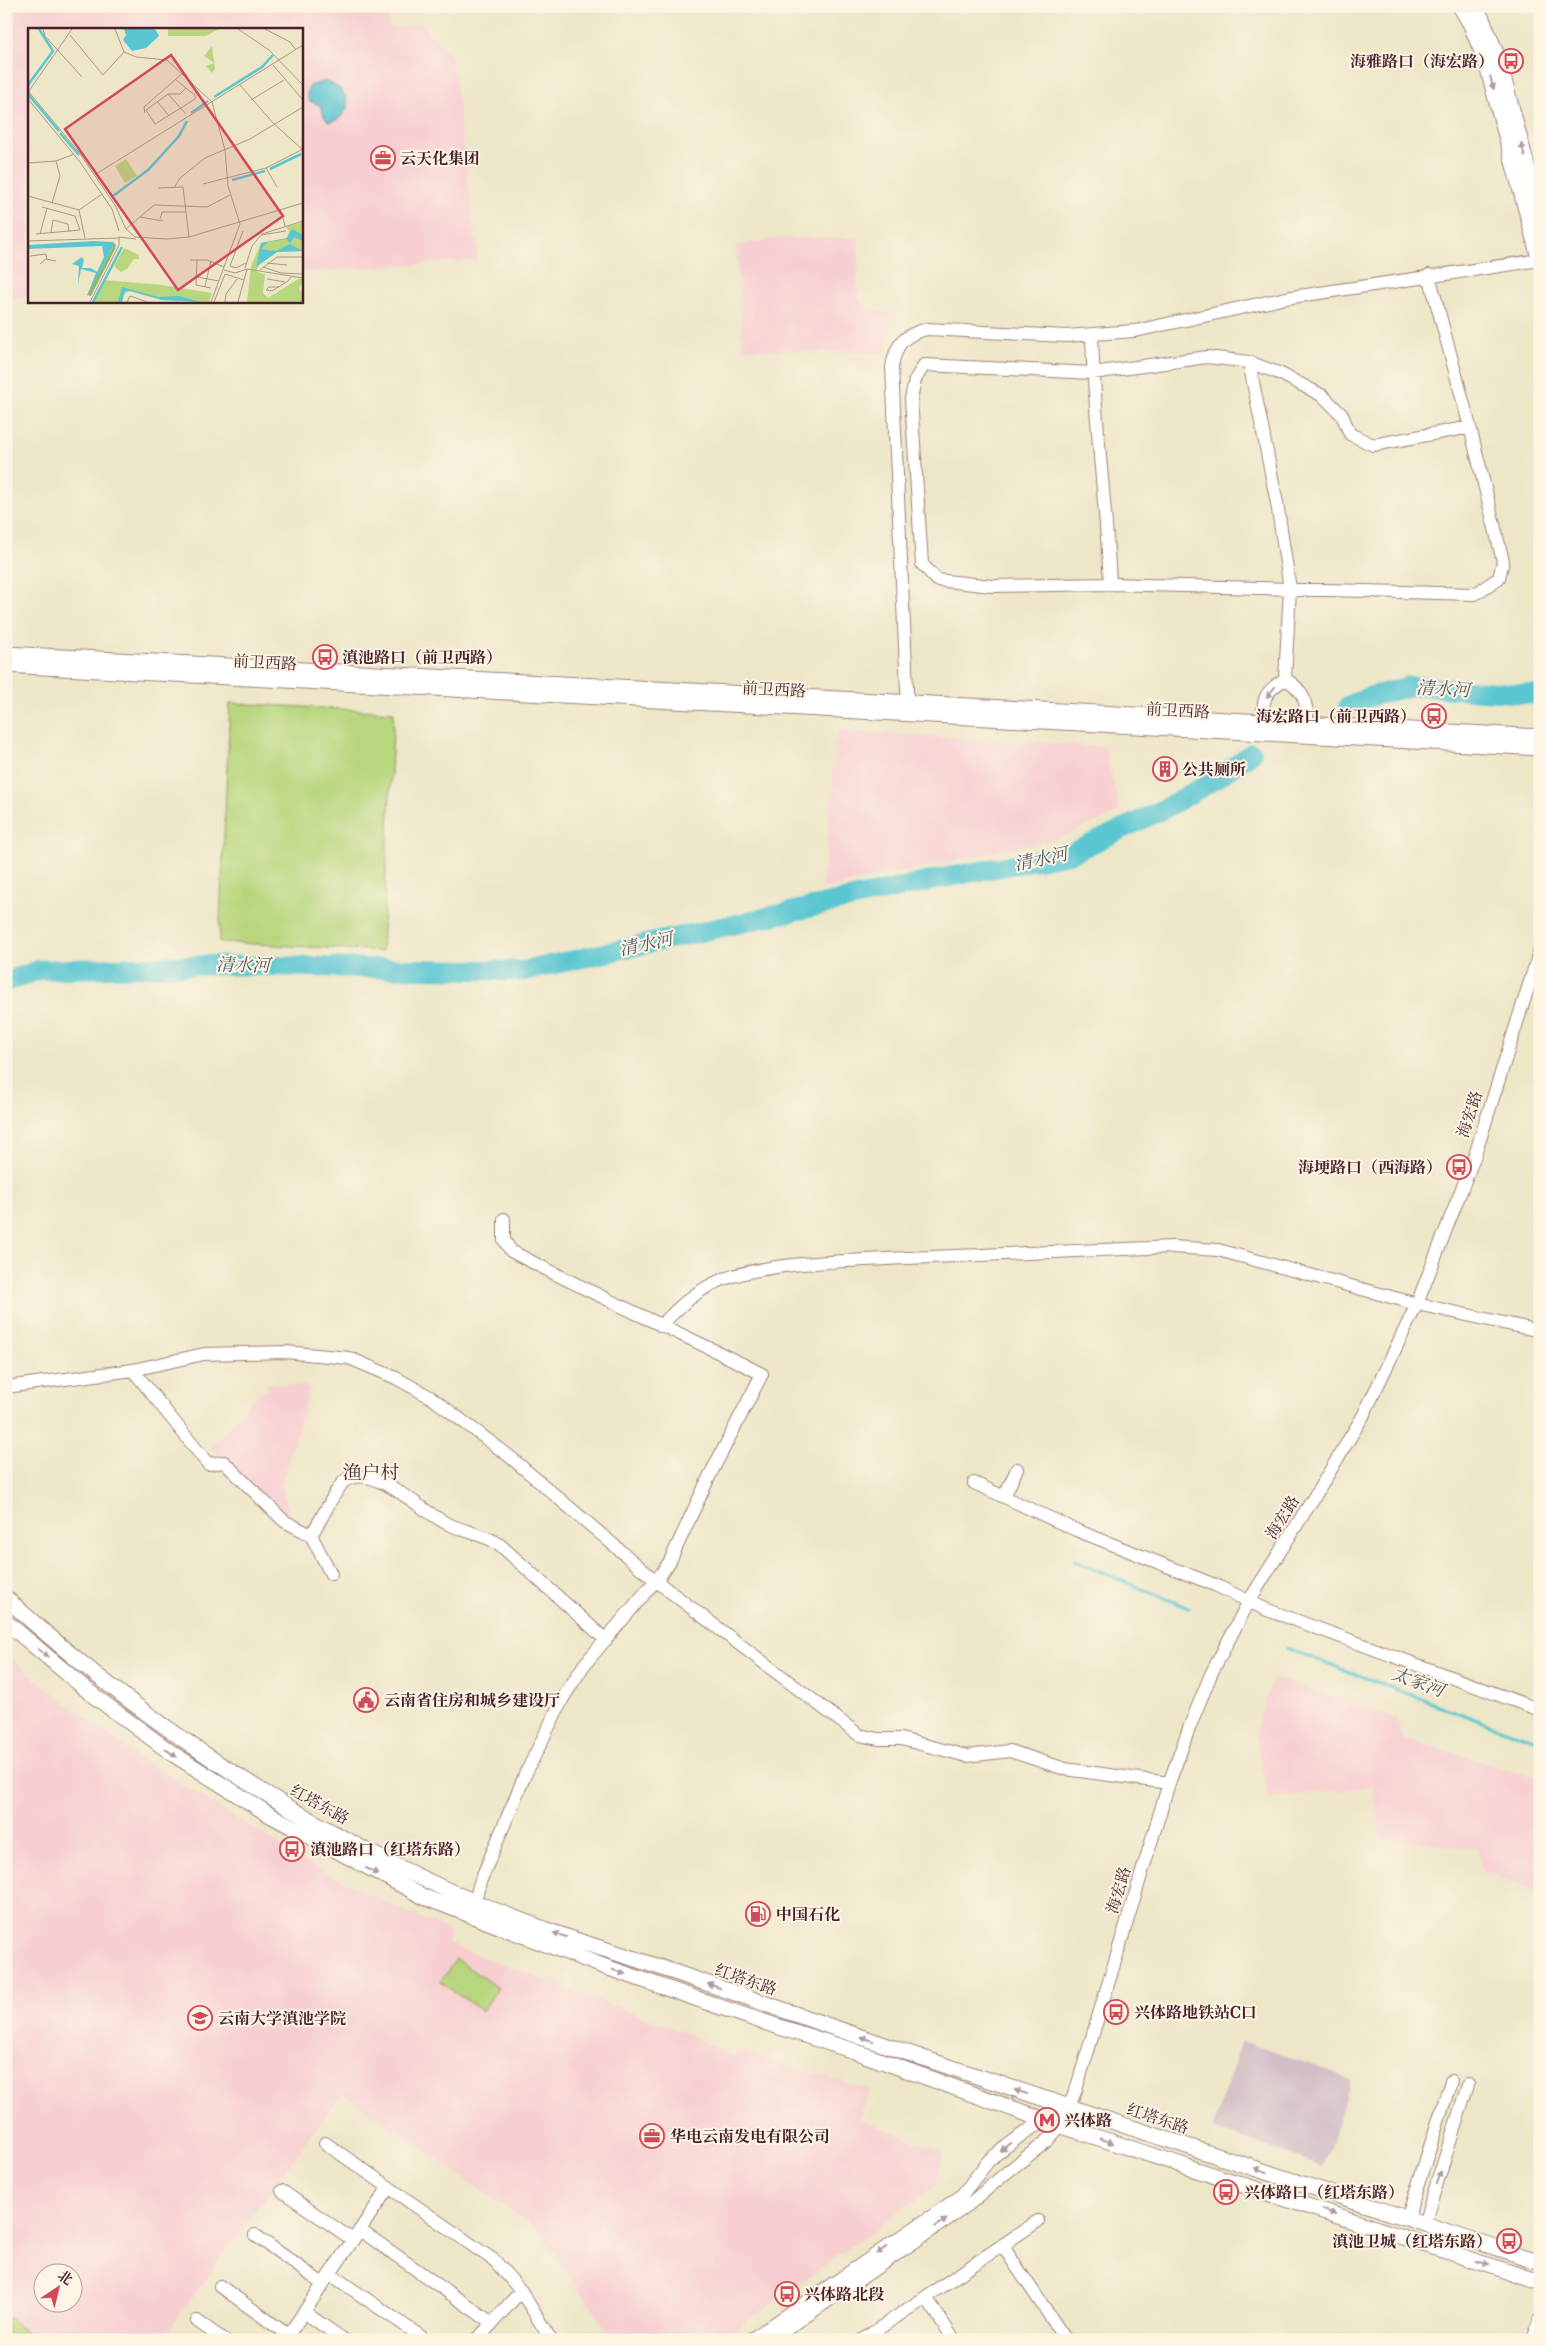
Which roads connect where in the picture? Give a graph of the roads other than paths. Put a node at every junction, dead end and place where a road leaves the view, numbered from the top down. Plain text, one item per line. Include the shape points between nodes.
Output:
1 (1460, 6) edge
2 (1474, 6) edge
3 (1539, 209) edge
4 (1540, 260) edge
5 (1429, 276) junction
6 (1092, 335) junction
7 (1249, 362) junction
8 (1093, 373) junction
9 (1470, 427) junction
10 (1110, 584) junction
11 (1290, 589) junction
12 (6, 654) edge
13 (6, 665) edge
14 (1285, 680) junction
15 (412, 682) junction
16 (908, 709) junction
17 (1262, 727) junction
18 (1309, 729) junction
19 (1540, 737) edge
20 (1540, 748) edge
21 (1540, 950) edge
22 (504, 1219) dead end
23 (1417, 1304) junction
24 (661, 1326) junction
25 (1540, 1331) edge
26 (133, 1370) junction
27 (6, 1387) edge
28 (1017, 1469) dead end
29 (974, 1483) dead end
30 (1004, 1497) junction
31 (311, 1535) junction
32 (331, 1574) dead end
33 (656, 1581) junction
34 (6, 1598) edge
35 (1249, 1601) junction
36 (6, 1622) edge
37 (606, 1640) junction
38 (1540, 1710) edge
39 (1169, 1783) junction
40 (474, 1901) junction
41 (1451, 2081) dead end
42 (1468, 2085) dead end
43 (1068, 2107) junction
44 (1054, 2123) junction
45 (325, 2143) dead end
46 (389, 2187) junction
47 (282, 2191) dead end
48 (1408, 2219) junction
49 (1038, 2221) dead end
50 (1424, 2224) junction
51 (255, 2235) dead end
52 (357, 2235) junction
53 (1002, 2245) junction
54 (1540, 2262) edge
55 (327, 2279) junction
56 (1540, 2282) edge
57 (220, 2286) dead end
58 (521, 2291) junction
59 (926, 2297) junction
60 (304, 2312) junction
61 (1540, 2320) edge
62 (197, 2321) dead end
63 (492, 2323) junction
64 (287, 2338) edge
65 (481, 2338) edge
66 (224, 2340) edge
67 (344, 2340) edge
68 (426, 2340) edge
69 (551, 2340) edge
70 (750, 2340) edge
71 (771, 2340) edge
72 (862, 2340) edge
73 (954, 2340) edge
74 (1066, 2340) edge
75 (1532, 2340) edge

1 -> 4 main road via 1486,62
3 -> 2 main road via 1498,58
4 - 5 street
5 - 6 street via 1286,298 1135,331
5 - 9 street
6 - 8 street
6 - 16 street via 927,329 903,339 895,352 892,367
7 - 8 street via 1207,357
7 - 9 street via 1323,396 1342,415 1350,434 1373,445
7 - 11 street via 1278,503
8 - 10 street
8 - 10 street via 924,365 915,380 911,399 922,564 937,580 983,585
9 - 11 street via 1502,561 1499,578 1475,594
10 - 11 street
11 - 14 street
12 - 15 main road, 前卫西路
13 - 15 main road, 前卫西路
14 -> 17 street via 1271,688 1262,703
14 - 18 street via 1298,686 1304,696
15 - 16 main road, 前卫西路
16 - 17 main road, 前卫西路
17 - 18 main road, 前卫西路
18 - 19 main road, 前卫西路
18 - 20 main road, 前卫西路
21 - 23 street, 海宏路 via 1475,1155
22 - 24 street via 504,1240 511,1250
23 - 24 street via 1218,1250 1172,1247 864,1260 785,1267 742,1274 709,1286 677,1308
23 - 25 street
23 - 35 street, 海宏路 via 1363,1416
24 - 33 street via 762,1374 670,1561
26 - 27 street
26 - 31 street via 208,1464 224,1462 284,1521
26 - 33 street via 204,1354 285,1352 349,1358 432,1398 509,1456
28 - 30 street
29 - 30 street
30 - 35 street
31 - 32 street
31 - 37 street via 342,1484 356,1476 374,1478 448,1524 498,1544
33 - 37 street
33 - 39 street via 859,1734 878,1739 901,1739 967,1756 1010,1751 1065,1769
34 - 40 main road, 红塔东路 via 96,1674 228,1770 302,1816 393,1864
35 - 38 street
35 - 39 street, 海宏路 via 1211,1674
36 -> 44 main road, 红塔东路 via 94,1696 173,1754 270,1815 424,1897 600,1965
37 - 40 street via 584,1665 563,1698 525,1775
39 - 43 street, 海宏路 via 1076,2090
43 -> 40 main road, 红塔东路 via 543,1929
41 - 48 street
50 -> 42 street
43 - 44 street
48 -> 43 main road, 红塔东路
44 -> 56 main road, 红塔东路
44 -> 70 street via 1024,2133 990,2159 961,2196
71 -> 44 street via 967,2206 1047,2141
45 - 46 street
46 - 52 street
46 - 58 street via 495,2261
47 - 52 street
48 - 50 main road, 红塔东路
49 - 53 street
50 - 54 main road, 红塔东路
51 - 55 street
52 - 55 street
52 - 63 street
53 - 59 street
53 - 74 street
55 - 60 street
55 - 68 street
57 - 64 street
58 - 63 street
58 - 69 street
59 - 72 street
59 - 73 street
60 - 64 street
60 - 67 street
61 - 75 street
62 - 66 street
63 - 65 street

